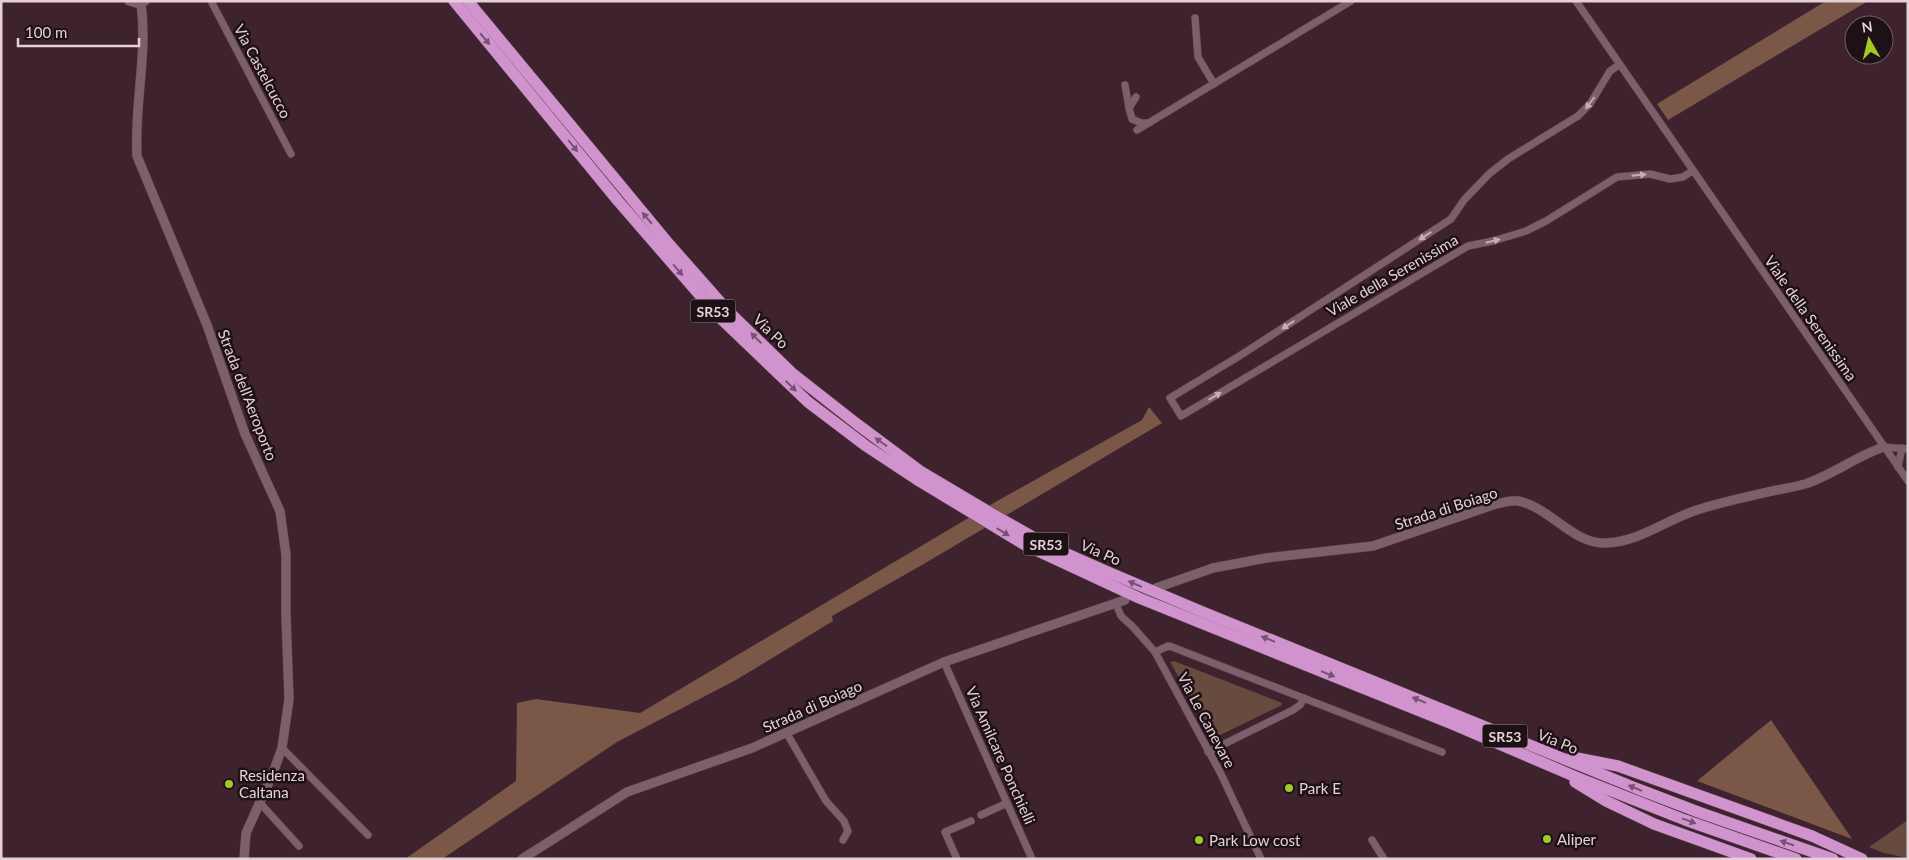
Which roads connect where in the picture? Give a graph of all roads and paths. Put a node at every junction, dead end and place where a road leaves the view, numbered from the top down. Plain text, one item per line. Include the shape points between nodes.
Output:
1 (129, 1) edge
2 (211, 1) edge
3 (454, 1) edge
4 (468, 1) edge
5 (1351, 1) edge
6 (1576, 1) edge
7 (143, 2) edge
8 (1195, 18) dead end
9 (1619, 65) junction
10 (1214, 84) junction
11 (1125, 85) dead end
12 (1136, 97) dead end
13 (1129, 108) junction
14 (1149, 123) junction
15 (1137, 130) dead end
16 (291, 154) dead end
17 (1692, 172) junction
18 (1884, 447) junction
19 (1905, 448) edge
20 (1898, 467) junction
21 (1908, 481) edge
22 (1156, 588) dead end
23 (1125, 600) dead end
24 (1116, 604) junction
25 (1154, 652) junction
26 (944, 662) junction
27 (1304, 698) junction
28 (786, 732) junction
29 (282, 748) junction
30 (1208, 752) junction
31 (1442, 752) dead end
32 (1543, 757) junction
33 (260, 803) junction
34 (1007, 803) junction
35 (981, 815) dead end
36 (971, 821) dead end
37 (368, 835) dead end
38 (843, 840) dead end
39 (1372, 840) dead end
40 (299, 846) dead end
41 (244, 859) edge
42 (522, 859) edge
43 (957, 859) edge
44 (1032, 859) edge
45 (1261, 859) edge
46 (1384, 859) edge
47 (1751, 859) edge
48 (1796, 859) edge
49 (1834, 859) edge
50 (1862, 859) edge

1 - 7 street, Strada dell'Aeroporto
2 - 16 street, Via Castelcucco
3 -> 32 highway, Via Po / SR53 via 618,201 717,315 808,402 866,446 1025,545 1139,598
32 -> 4 highway, Via Po / SR53 via 1047,545 920,471 792,373 730,312 669,244
5 - 10 street
6 - 9 street, Viale della Serenissima
7 - 29 street, Strada dell'Aeroporto via 144,45 135,129 137,156 207,326 245,434 280,511 286,555 290,698
8 - 10 street via 1198,57
9 - 17 street, Viale della Serenissima
9 -> 17 street, Viale della Serenissima via 1610,71 1590,104 1578,116 1508,159 1464,200 1451,219 1170,398 1181,416 1468,246 1526,231 1618,177 1650,174 1670,179
10 - 14 street
11 - 13 street
12 - 13 street
13 - 14 street via 1132,119
14 - 15 street
17 - 18 street, Viale della Serenissima
18 - 19 street, Strada di Boiago
18 - 20 street, Viale della Serenissima
18 - 22 street, Strada di Boiago via 1805,484 1726,501 1632,539 1612,543 1587,539 1531,505 1516,501 1496,504 1374,546 1266,558 1213,568
19 - 20 street, Strada di Boiago
20 - 21 street, Viale della Serenissima
23 - 24 street, Strada di Boiago
24 - 25 street, Via Le Canevare via 1121,616
24 - 26 street, Strada di Boiago
25 - 27 street via 1168,646
25 - 30 street, Via Le Canevare
26 - 28 street, Strada di Boiago
26 - 34 street, Via Amilcare Ponchielli
27 - 30 street via 1293,710
27 - 31 street
28 - 38 street via 826,801 844,822 848,831
28 - 42 street, Strada di Boiago via 752,748 627,792
29 - 33 street, Strada dell'Aeroporto
29 - 37 street
30 - 45 street, Via Le Canevare
32 - 47 highway via 1606,801 1654,824
32 -> 48 highway, Via Po / SR53 via 1685,820
49 -> 32 highway, Via Po / SR53
32 - 50 highway via 1618,766 1812,836
33 - 40 street
33 - 41 street, Strada dell'Aeroporto via 246,833
34 - 35 street
34 - 44 street, Via Amilcare Ponchielli
36 - 43 street via 945,832
39 - 46 street

